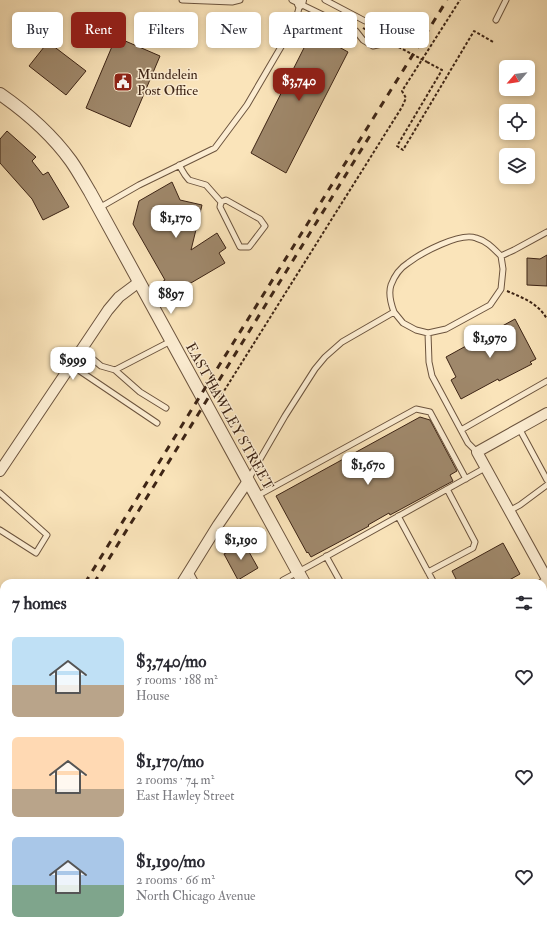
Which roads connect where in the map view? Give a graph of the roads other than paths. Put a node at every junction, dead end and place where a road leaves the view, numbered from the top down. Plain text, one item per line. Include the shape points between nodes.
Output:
1 (182, 0) edge
2 (240, 0) edge
3 (325, 0) edge
4 (506, 0) edge
5 (298, 2) edge
6 (496, 20) dead end
7 (0, 94) edge
8 (179, 165) junction
9 (221, 202) junction
10 (100, 208) junction
11 (547, 232) edge
12 (501, 256) junction
13 (139, 282) junction
14 (394, 312) junction
15 (428, 333) junction
16 (171, 341) junction
17 (82, 349) junction
18 (71, 365) junction
19 (115, 370) junction
20 (547, 381) edge
21 (166, 408) dead end
22 (547, 413) edge
23 (157, 423) dead end
24 (519, 428) junction
25 (461, 430) junction
26 (477, 452) junction
27 (486, 468) junction
28 (0, 471) edge
29 (466, 478) junction
30 (547, 480) edge
31 (248, 481) junction
32 (547, 485) edge
33 (447, 489) junction
34 (0, 493) edge
35 (257, 497) junction
36 (509, 511) junction
37 (398, 516) junction
38 (0, 530) edge
39 (326, 556) junction
40 (190, 572) junction
41 (428, 572) junction
42 (547, 578) edge
43 (185, 579) edge
44 (194, 579) edge
45 (299, 579) edge
46 (301, 579) edge
47 (339, 579) edge
48 (432, 579) edge

1 - 2 lane
3 - 5 lane via 365,21 376,20 385,24 389,35 382,44 373,46 363,40 356,31
4 - 6 lane
5 - 8 lane via 295,23 247,105 215,148
7 - 10 street, EAST HAWLEY STREET via 14,103 59,146
8 - 9 lane via 189,180 206,185
8 - 10 lane
9 - 9 lane via 220,207 240,247 248,247 265,226 260,219 226,200
10 - 13 street, EAST HAWLEY STREET
11 - 12 lane
12 - 14 lane via 488,243 475,237 446,241 407,263 396,275 390,286
12 - 15 lane via 501,288 490,304 446,329
13 - 16 street, EAST HAWLEY STREET
13 - 17 street via 116,301
14 - 15 lane via 403,323
14 - 31 lane via 342,342 325,357 285,416
15 - 25 lane via 432,376
16 - 19 lane
16 - 31 street, EAST HAWLEY STREET
17 - 18 street
17 - 19 lane via 101,366
18 - 23 lane
18 - 28 street
19 - 21 lane via 140,392
20 - 25 lane
22 - 24 street
24 - 26 street
24 - 30 lane
25 - 26 lane
26 - 27 street
27 - 29 lane
27 - 36 street
29 - 33 lane
29 - 35 lane via 430,412 416,409
31 - 35 street, EAST HAWLEY STREET
31 - 40 street
32 - 36 lane
33 - 37 lane
33 - 41 lane via 475,542 473,548
34 - 38 lane via 47,535 36,553
35 - 45 street, EAST HAWLEY STREET
36 - 42 street
37 - 39 lane
37 - 41 lane
39 - 46 lane
39 - 47 lane
40 - 43 street
40 - 44 lane
41 - 48 lane

